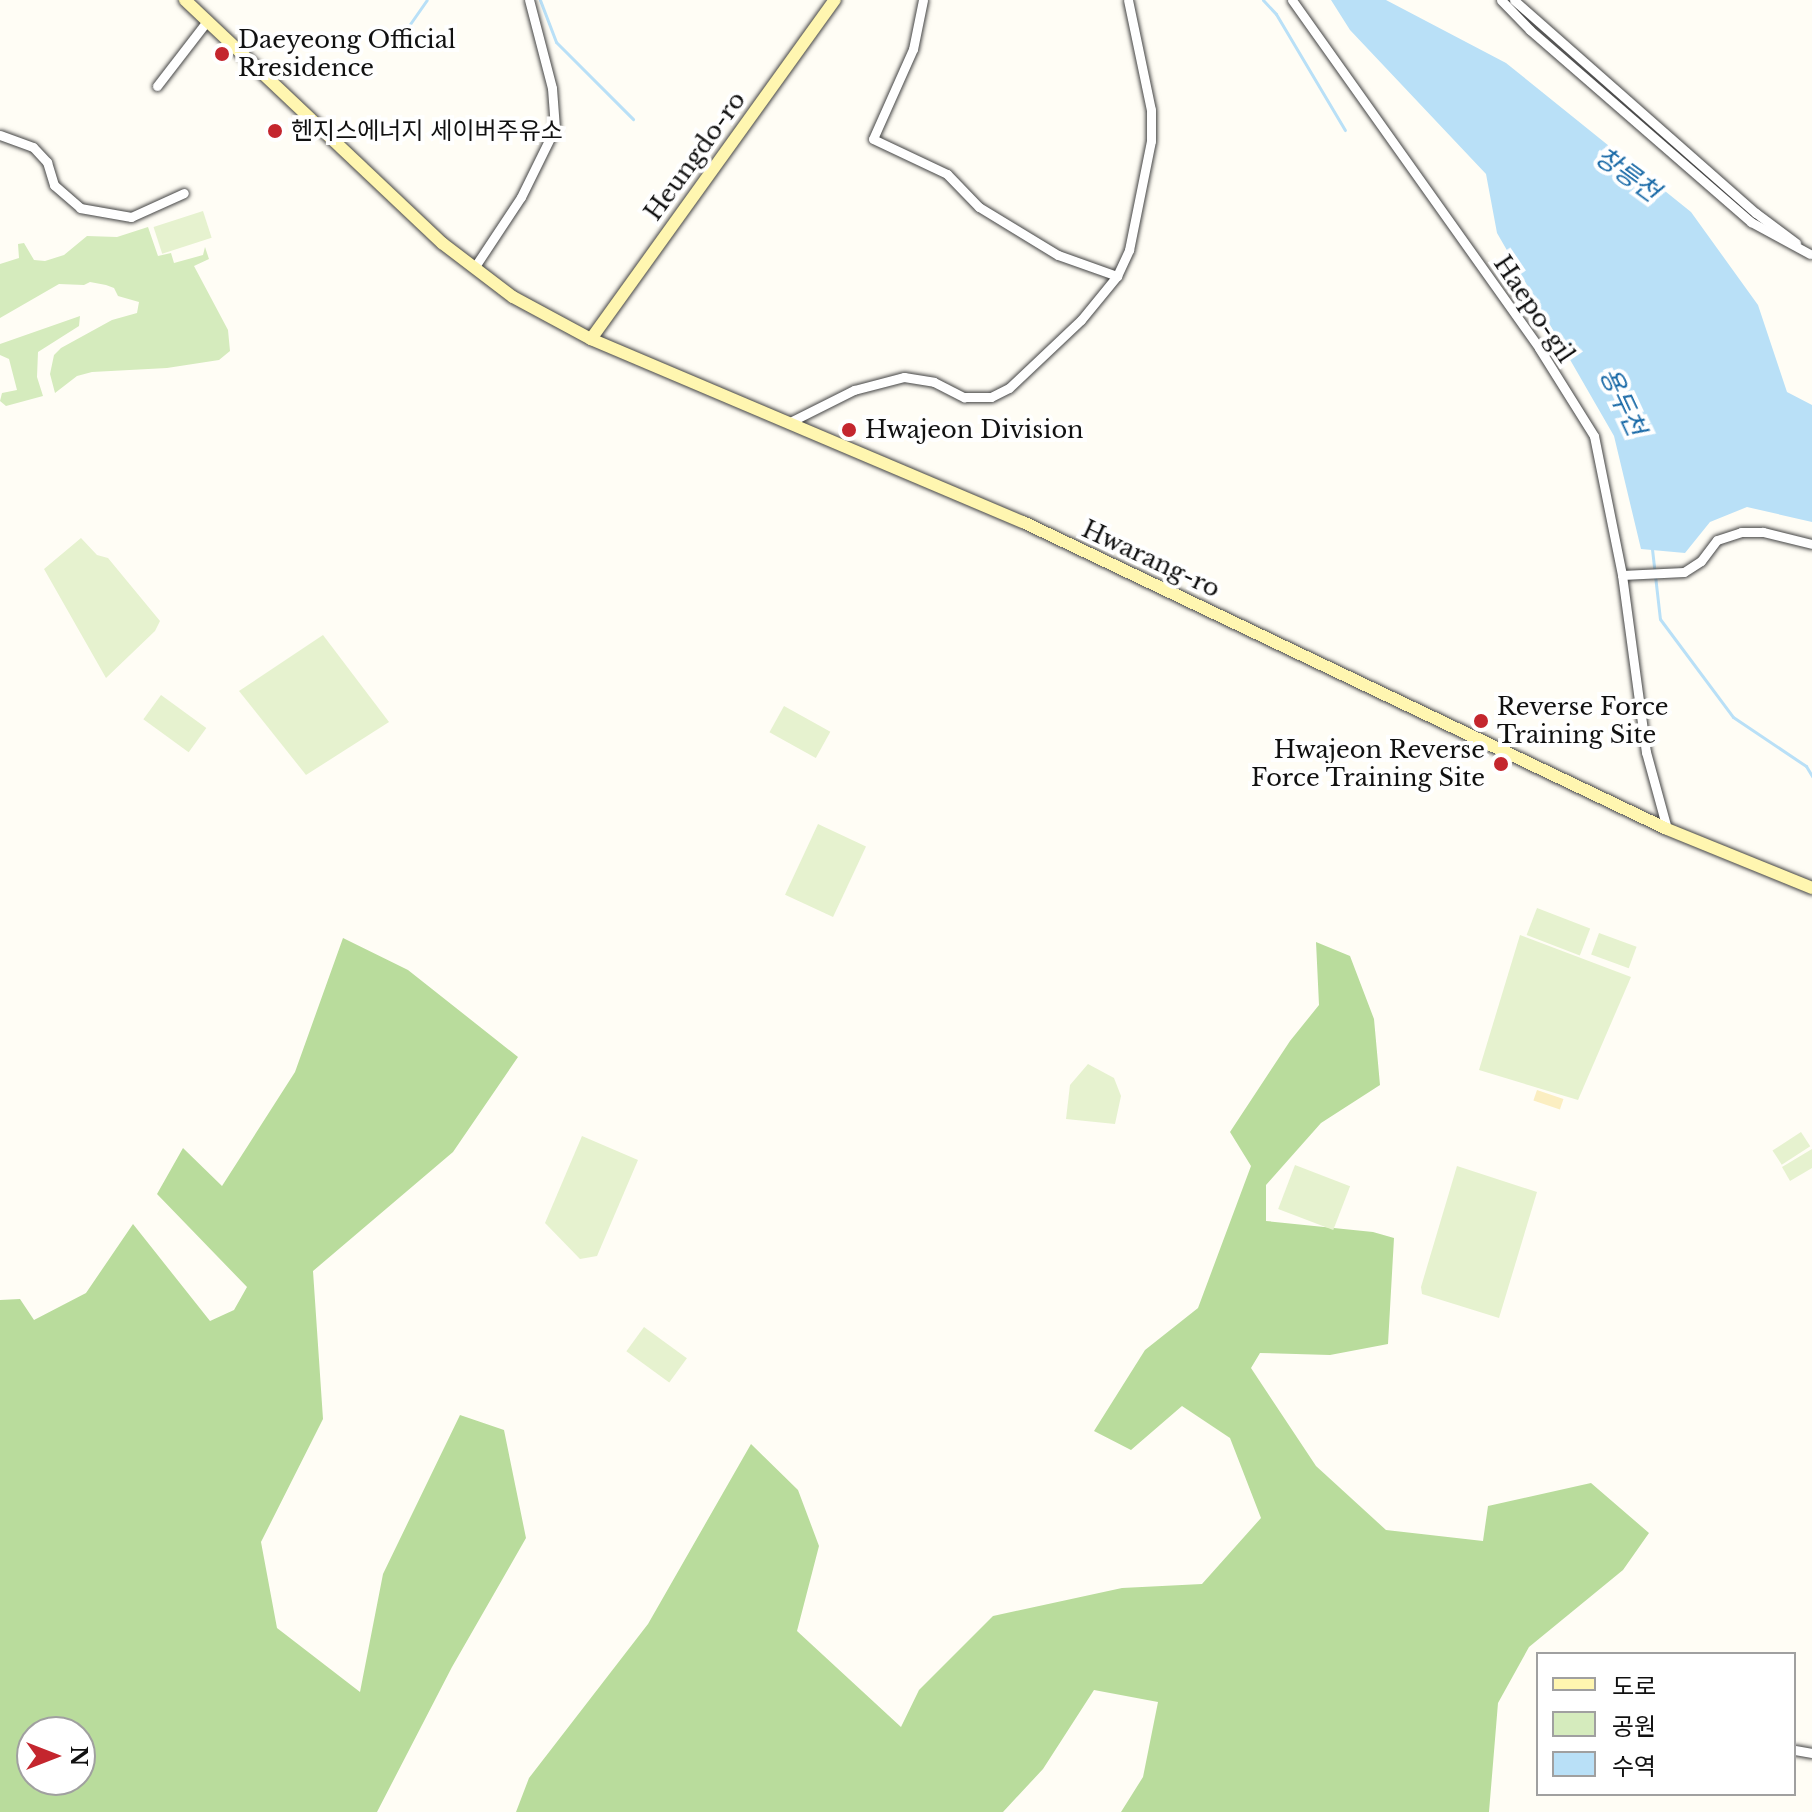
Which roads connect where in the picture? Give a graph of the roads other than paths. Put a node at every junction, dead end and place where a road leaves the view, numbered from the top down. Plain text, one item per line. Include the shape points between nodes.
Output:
1 (185, 0) edge
2 (529, 0) edge
3 (835, 0) edge
4 (923, 0) edge
5 (1128, 0) edge
6 (1292, 0) edge
7 (1501, 0) edge
8 (1514, 0) edge
9 (207, 21) junction
10 (157, 86) dead end
11 (0, 135) edge
12 (184, 193) dead end
13 (1811, 255) edge
14 (474, 268) junction
15 (1117, 276) junction
16 (591, 339) junction
17 (790, 422) junction
18 (1812, 544) edge
19 (1622, 575) junction
20 (1667, 829) junction
21 (1812, 888) edge

1 - 9 main road, Hwarang-ro
2 - 14 street via 552,88 555,128 521,197
3 - 16 main road, Heungdo-ro
4 - 15 street via 913,49 873,139 947,174 979,207 1058,255
5 - 15 street via 1151,110 1151,141 1129,250
6 - 19 street, Haepo-gil via 1539,348 1594,436
7 - 13 street via 1751,222
8 - 13 street
9 - 10 street
9 - 14 main road, Hwarang-ro
11 - 12 street via 33,147 47,162 54,185 80,208 131,217
14 - 16 main road, Hwarang-ro via 513,297
15 - 17 street via 1081,320 1009,388 991,397 964,397 934,382 904,377 854,390
16 - 17 main road, Hwarang-ro
17 - 20 main road, Hwarang-ro via 1023,522
18 - 19 street via 1741,532 1717,540 1684,572
19 - 20 street, Haepo-gil via 1646,752
20 - 21 main road, Hwarang-ro

